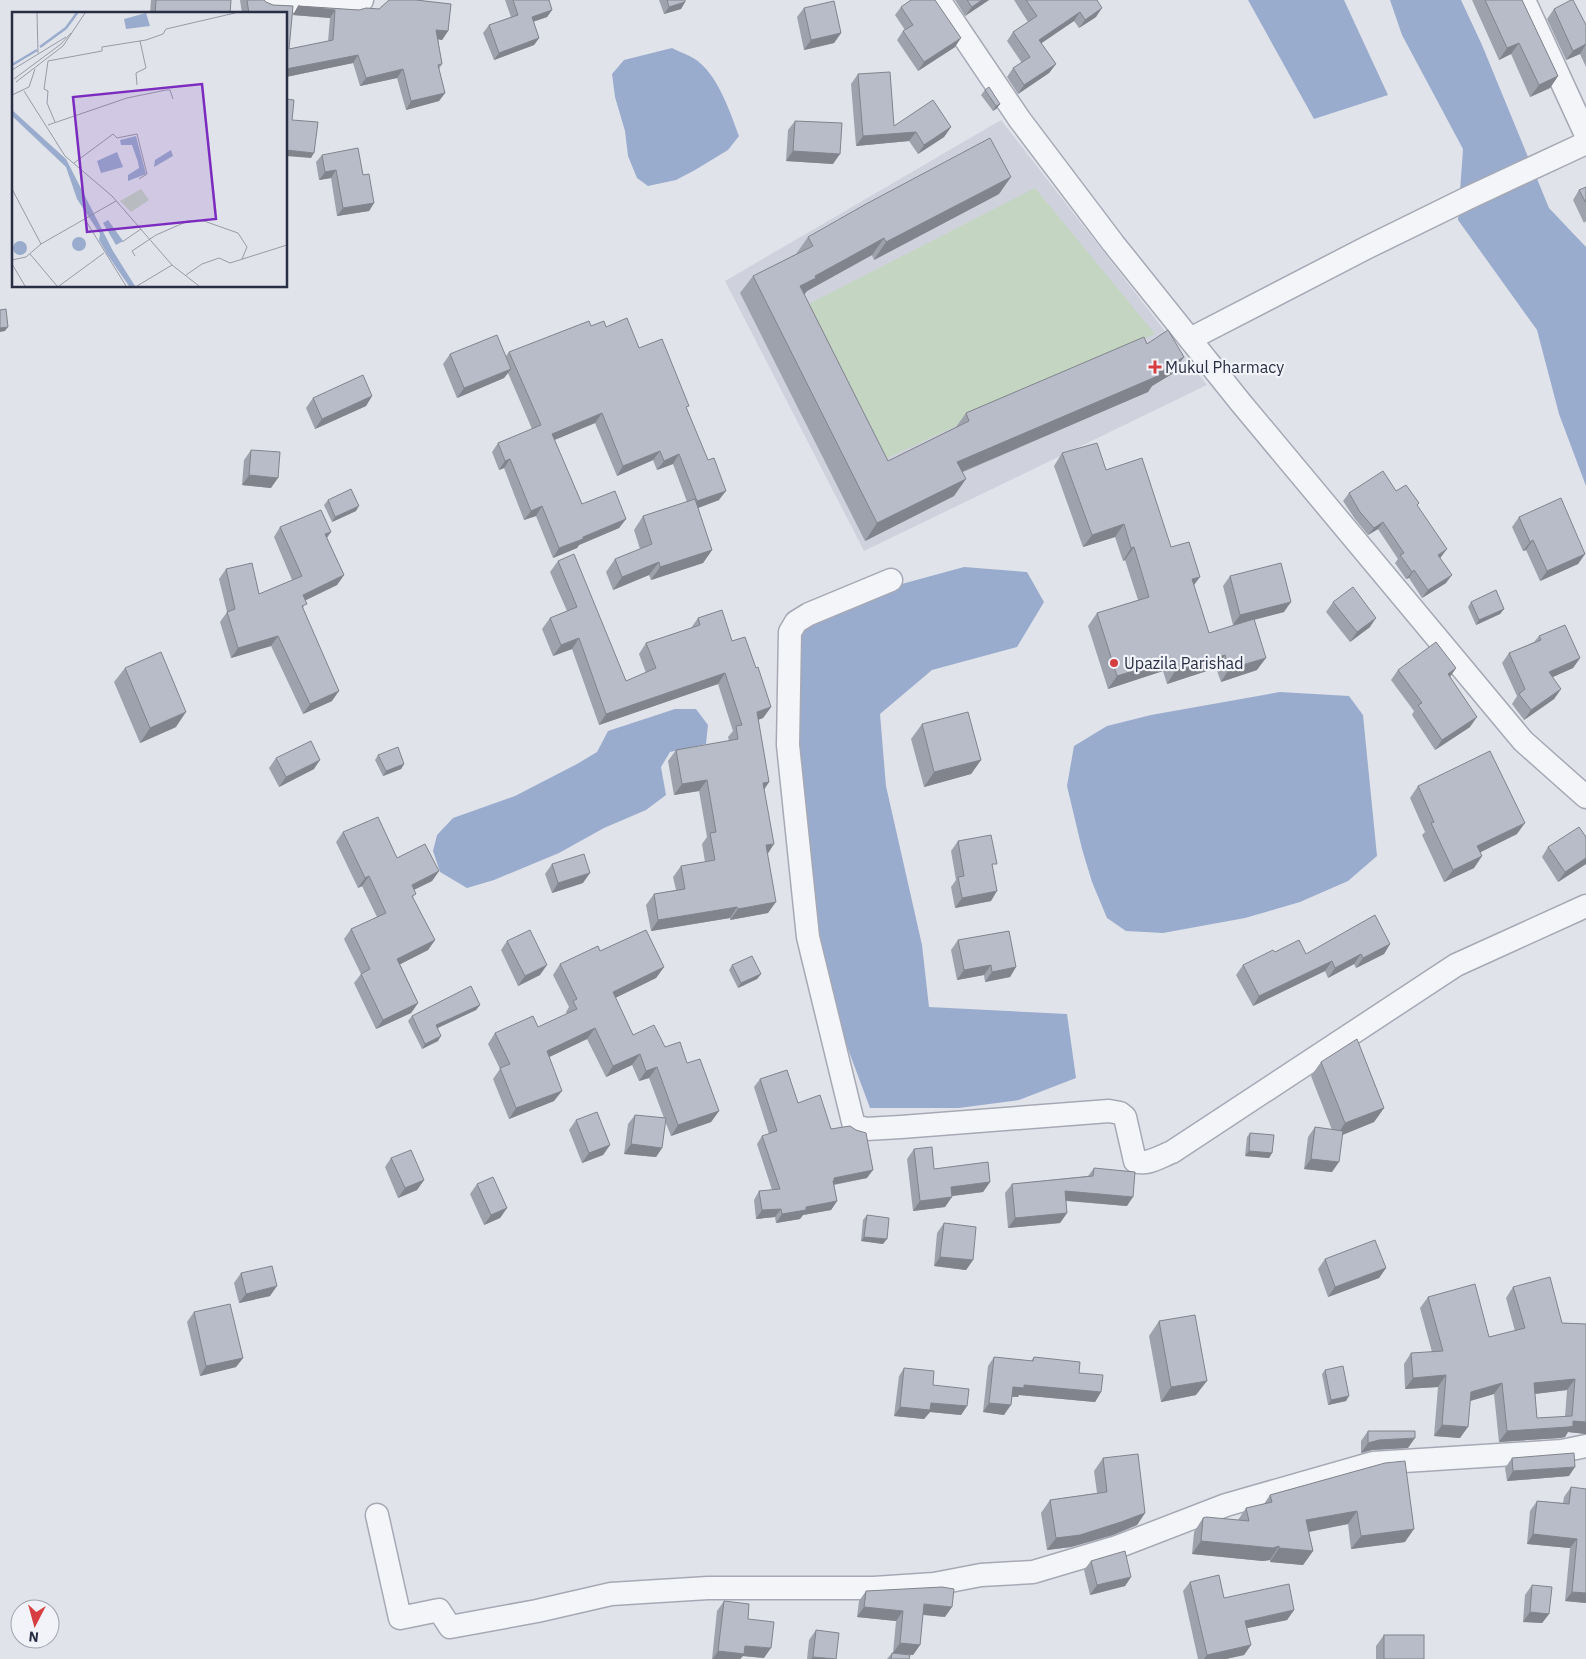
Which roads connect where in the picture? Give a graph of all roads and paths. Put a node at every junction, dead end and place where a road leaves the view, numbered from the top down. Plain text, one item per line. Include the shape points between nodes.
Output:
1 (268, 0) edge
2 (362, 0) edge
3 (939, 0) edge
4 (1524, 0) edge
5 (1586, 134) edge
6 (1586, 144) edge
7 (1190, 339) junction
8 (891, 580) dead end
9 (1586, 797) edge
10 (1586, 906) edge
11 (1586, 1446) edge
12 (377, 1515) dead end

1 - 2 street via 354,5
3 - 7 street via 1020,120
4 - 5 street
6 - 7 street via 1368,247
7 - 9 street via 1523,741
8 - 10 street via 809,614 796,622 790,632 788,745 808,937 854,1126 866,1129 1120,1112 1125,1117 1136,1161 1141,1164 1172,1152 1456,966
11 - 12 street via 1533,1453 1373,1463 1226,1505 1117,1547 1033,1572 874,1588 708,1588 611,1594 450,1627 439,1610 400,1618

